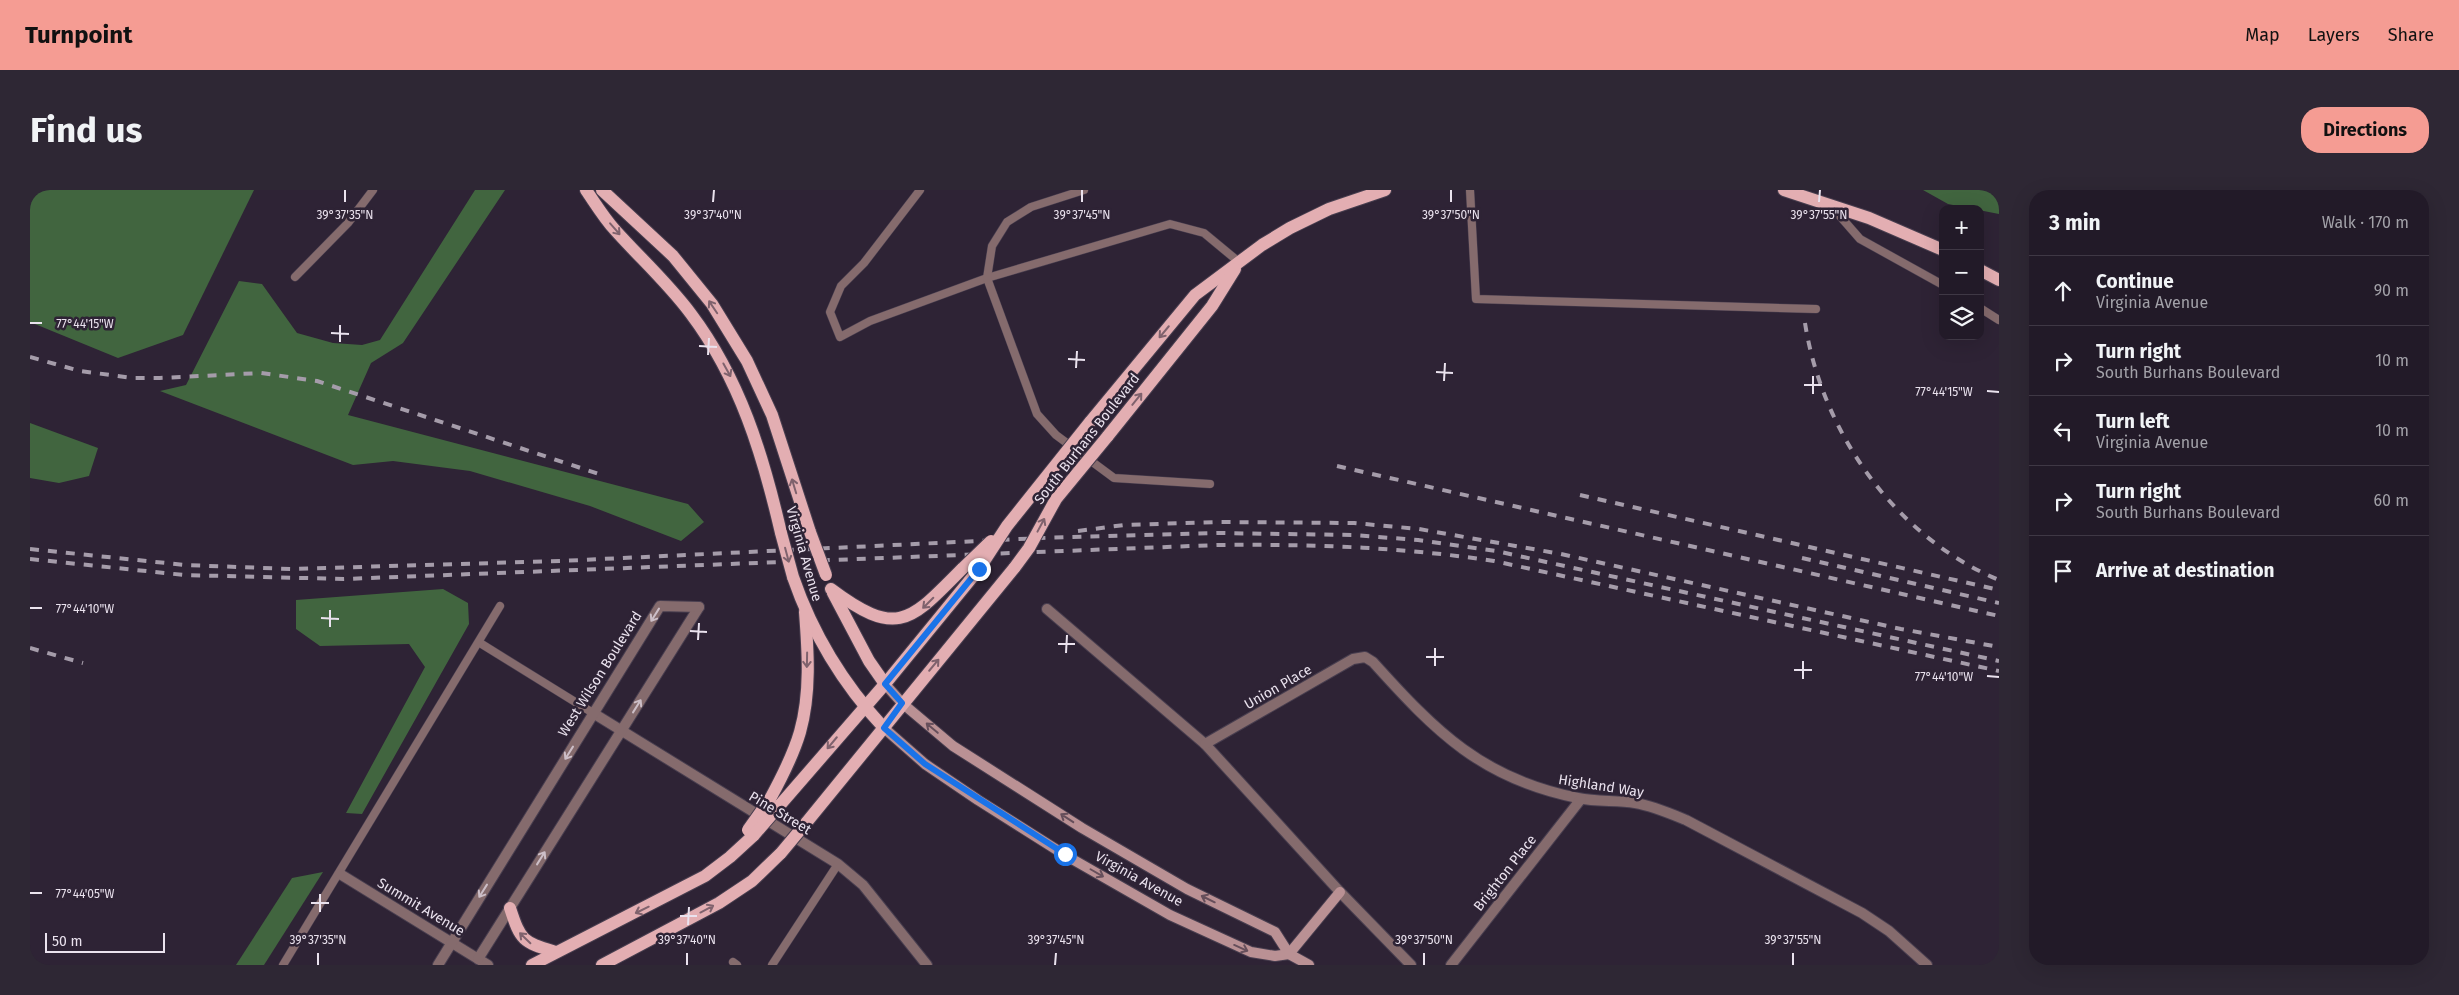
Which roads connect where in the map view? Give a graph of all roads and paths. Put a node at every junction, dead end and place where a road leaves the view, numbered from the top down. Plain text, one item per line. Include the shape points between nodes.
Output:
1 (373, 190) edge
2 (586, 190) edge
3 (602, 190) edge
4 (920, 190) edge
5 (1084, 190) edge
6 (1385, 190) edge
7 (1470, 190) edge
8 (1784, 190) edge
9 (1829, 204) junction
10 (1939, 248) edge
11 (1239, 262) junction
12 (1984, 272) edge
13 (295, 277) dead end
14 (987, 278) junction
15 (1999, 280) edge
16 (1939, 283) edge
17 (1816, 309) dead end
18 (1984, 311) edge
19 (1999, 320) edge
20 (1210, 484) dead end
21 (1007, 526) junction
22 (832, 589) junction
23 (500, 606) dead end
24 (1047, 608) dead end
25 (805, 612) junction
26 (480, 642) junction
27 (1365, 657) joint
28 (885, 684) junction
29 (902, 703) junction
30 (864, 706) junction
31 (593, 713) junction
32 (884, 728) junction
33 (620, 731) junction
34 (1206, 744) junction
35 (1581, 799) junction
36 (775, 802) junction
37 (838, 864) junction
38 (340, 874) junction
39 (1340, 892) junction
40 (510, 908) junction
41 (452, 942) junction
42 (556, 952) junction
43 (1289, 954) junction
44 (478, 959) junction
45 (283, 965) edge
46 (438, 965) edge
47 (488, 965) edge
48 (532, 965) edge
49 (602, 965) edge
50 (772, 965) edge
51 (927, 965) edge
52 (1310, 965) edge
53 (1411, 965) edge
54 (1451, 965) edge
55 (1926, 965) edge

1 - 13 lane via 348,224
2 -> 25 main road, Virginia Avenue, bridge via 614,229 653,268 691,314 727,370 749,419
22 -> 3 main road, Virginia Avenue, bridge via 772,415 742,353 712,304 673,256
4 - 14 lane via 864,264 841,286 830,312 840,337 870,320
5 - 14 lane via 1032,207 1007,222 992,246
6 - 11 main road, South Burhans Boulevard via 1329,209 1290,228
7 - 17 lane via 1476,299
8 - 9 main road
9 - 10 main road
9 - 16 lane via 1860,239
11 - 14 lane via 1204,233 1170,224
11 -> 21 main road, South Burhans Boulevard, bridge via 1195,294
29 -> 11 main road, South Burhans Boulevard, bridge via 1016,567 1056,499 1212,306
12 - 15 main road
14 - 20 lane via 1037,414 1056,435 1114,478
18 - 19 lane
21 -> 22 main road, bridge via 921,610 910,616 897,619 881,617 858,609
21 - 28 main road, South Burhans Boulevard, bridge via 979,569
22 - 28 main road, Virginia Avenue via 869,661
23 - 26 lane
24 - 34 street
25 - 30 main road, Virginia Avenue via 822,646
25 -> 36 main road via 806,697 800,731
26 - 31 lane
26 - 38 lane
27 - 34 street, Union Place via 1352,660
27 - 35 street, Highland Way via 1436,729 1481,762 1515,780
28 - 29 main road, Virginia Avenue
28 - 30 main road
29 - 32 main road, South Burhans Boulevard
43 -> 29 main road, Virginia Avenue via 1275,932 1187,888 1082,828 954,746
30 - 32 main road, Virginia Avenue
30 -> 36 main road
31 - 33 street, Pine Street
33 -> 31 street, West Wilson Boulevard via 699,607 660,606
31 -> 41 street, West Wilson Boulevard
32 -> 43 main road, Virginia Avenue via 925,764 978,800 1170,915 1251,952 1275,956
49 -> 32 main road, bridge via 719,903 752,881 781,853
33 - 37 street, Pine Street
40 -> 33 street, West Wilson Boulevard
34 - 39 street
35 - 54 street, Brighton Place
35 - 55 street, Highland Way via 1635,803 1686,820 1862,913 1889,931
36 -> 42 main road, bridge via 730,857 705,876
37 - 50 lane
37 - 51 street, Pine Street via 863,885
38 - 41 street, Summit Avenue
38 - 45 lane
39 - 43 main road
39 - 53 street
42 -> 40 main road via 528,943 517,930
40 - 44 street, West Wilson Boulevard
41 - 44 street, Summit Avenue
41 - 46 street, West Wilson Boulevard
42 - 48 main road
43 - 52 main road, Virginia Avenue
44 - 47 street, Summit Avenue

